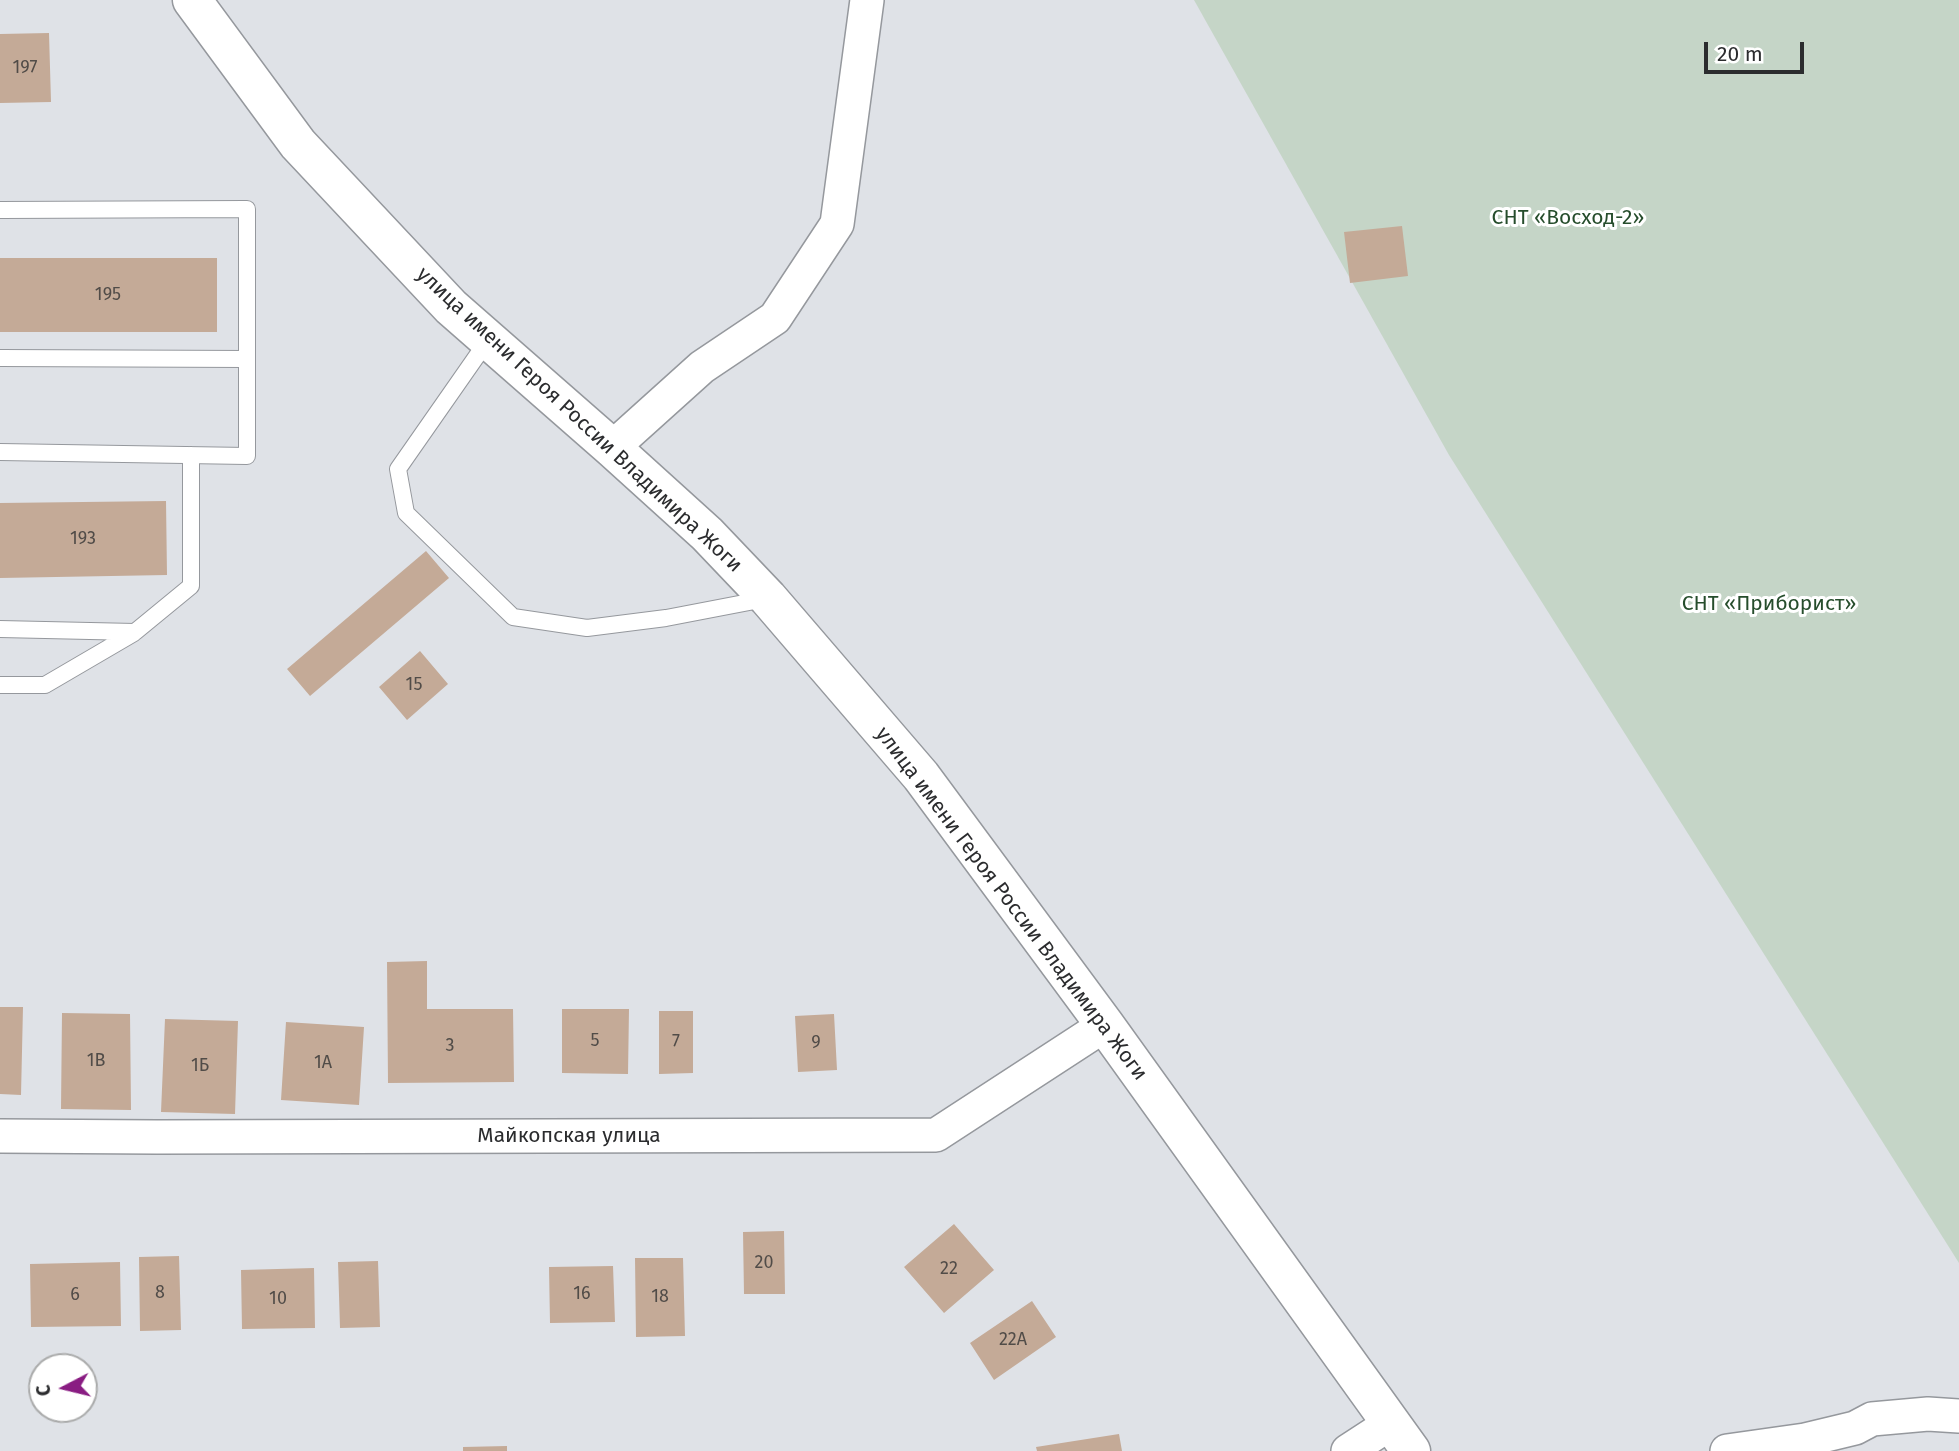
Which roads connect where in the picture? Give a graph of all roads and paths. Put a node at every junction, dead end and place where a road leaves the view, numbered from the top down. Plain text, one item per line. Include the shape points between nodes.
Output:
1 (192, 0) edge
2 (867, 0) edge
3 (0, 210) edge
4 (488, 340) junction
5 (0, 358) edge
6 (247, 359) junction
7 (612, 448) junction
8 (0, 452) edge
9 (191, 455) junction
10 (768, 598) junction
11 (0, 629) edge
12 (135, 632) junction
13 (0, 685) edge
14 (1105, 1024) junction
15 (0, 1136) edge
16 (1959, 1416) edge
17 (1401, 1437) edge
18 (1348, 1451) edge
19 (1727, 1451) edge

1 - 4 main road, улица имени Героя России Владимира Жоги via 298,144 451,307
2 - 7 street via 837,224 775,318 702,367
3 - 6 lane via 247,209
4 - 7 main road, улица имени Героя России Владимира Жоги
4 - 10 lane via 398,469 406,513 513,617 587,628
5 - 6 lane
6 - 9 lane via 247,456
7 - 10 main road, улица имени Героя России Владимира Жоги via 707,534
8 - 9 lane
9 - 12 lane via 191,586
10 - 14 main road, улица имени Героя России Владимира Жоги via 921,776
11 - 12 lane
12 - 13 lane via 45,685
14 - 15 street, Майкопская улица via 936,1135
14 - 17 main road, улица имени Героя России Владимира Жоги
16 - 19 street via 1872,1419 1855,1428 1805,1440
17 - 18 street

